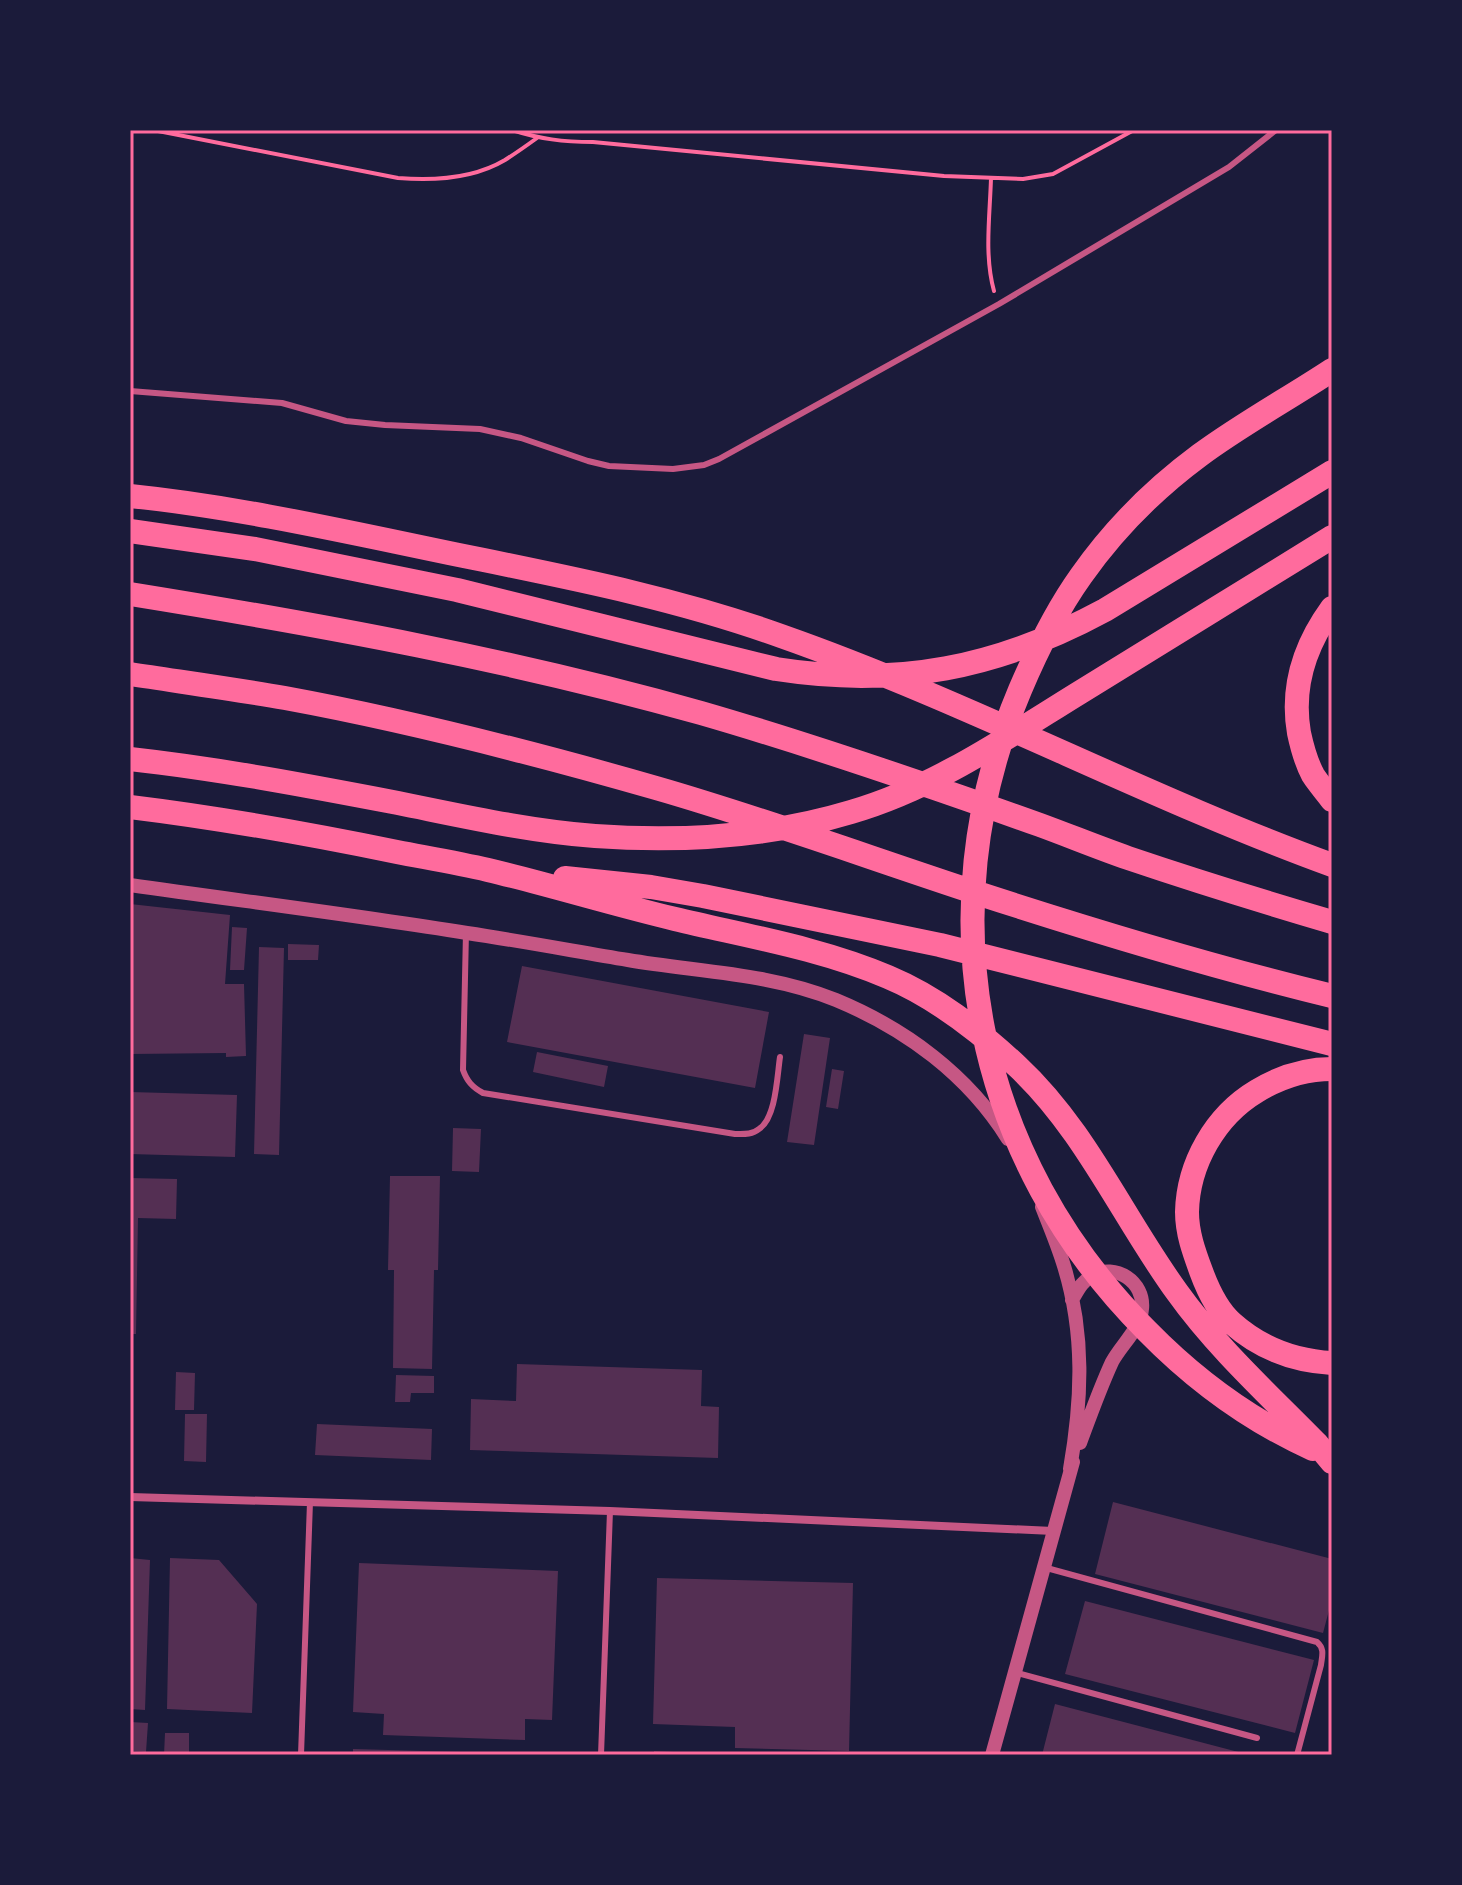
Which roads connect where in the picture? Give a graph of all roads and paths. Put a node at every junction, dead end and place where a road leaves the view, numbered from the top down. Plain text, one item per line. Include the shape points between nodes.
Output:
1 (153, 130) edge
2 (512, 130) edge
3 (1134, 130) edge
4 (1276, 130) edge
5 (537, 138) junction
6 (991, 178) junction
7 (999, 304) junction
8 (1332, 370) edge
9 (130, 391) edge
10 (1332, 472) edge
11 (130, 496) edge
12 (130, 531) edge
13 (1332, 537) edge
14 (130, 594) edge
15 (1332, 608) edge
16 (130, 674) edge
17 (130, 759) edge
18 (1332, 800) edge
19 (130, 807) edge
20 (1332, 865) edge
21 (487, 870) junction
22 (130, 885) edge
23 (1332, 922) edge
24 (466, 932) junction
25 (1332, 996) edge
26 (1332, 1044) edge
27 (780, 1057) dead end
28 (1332, 1069) edge
29 (1072, 1300) junction
30 (1332, 1363) edge
31 (1332, 1460) edge
32 (1070, 1469) junction
33 (130, 1497) edge
34 (310, 1502) junction
35 (610, 1511) junction
36 (1053, 1531) junction
37 (1043, 1567) junction
38 (1014, 1672) junction
39 (1257, 1738) dead end
40 (301, 1755) edge
41 (601, 1755) edge
42 (992, 1755) edge
43 (1297, 1755) edge

1 - 5 path via 416,179 486,168
2 - 5 path
3 - 6 path via 1053,174
4 - 7 lane via 1229,167
5 - 6 path
6 - 7 path via 988,258
7 - 9 lane via 719,459 689,468 609,466 480,429 346,421 282,403
8 - 31 highway via 1177,473 1128,518 1080,577 1041,643 1008,718 984,802 972,885 973,964 985,1042 1025,1158 1050,1208 1098,1278 1183,1366 1262,1422
10 - 12 highway via 1072,628 1003,656 892,676 817,676 457,590 255,549
11 - 20 highway via 306,523 573,578 708,612 874,671
13 - 17 highway via 918,787 852,812 784,829 715,837 595,836
14 - 23 highway via 396,640 701,713
15 - 18 highway via 1310,643 1298,687 1297,717 1312,773
16 - 25 highway via 287,699 432,730 657,788 1085,927
19 - 21 highway via 320,836
21 - 26 highway via 651,887 940,945
21 - 31 highway via 848,961 928,996 1009,1058 1045,1094 1204,1328
22 - 24 street
24 - 27 lane via 463,1070 483,1093 747,1134 759,1130 772,1110
24 - 29 street via 768,980 835,999 895,1030 971,1088 1004,1132 1043,1209
28 - 30 highway via 1267,1085 1222,1120 1195,1167 1187,1214 1191,1246 1207,1286 1231,1322 1272,1349
29 - 32 street via 1080,1391
29 - 32 street via 1082,1283 1108,1271 1135,1283 1142,1311 1104,1380
32 - 36 street
33 - 34 street
34 - 35 street
34 - 40 lane
35 - 36 street
35 - 41 lane
36 - 37 street
37 - 38 street
37 - 43 lane via 1317,1642 1322,1646 1321,1665
38 - 39 lane
38 - 42 street

